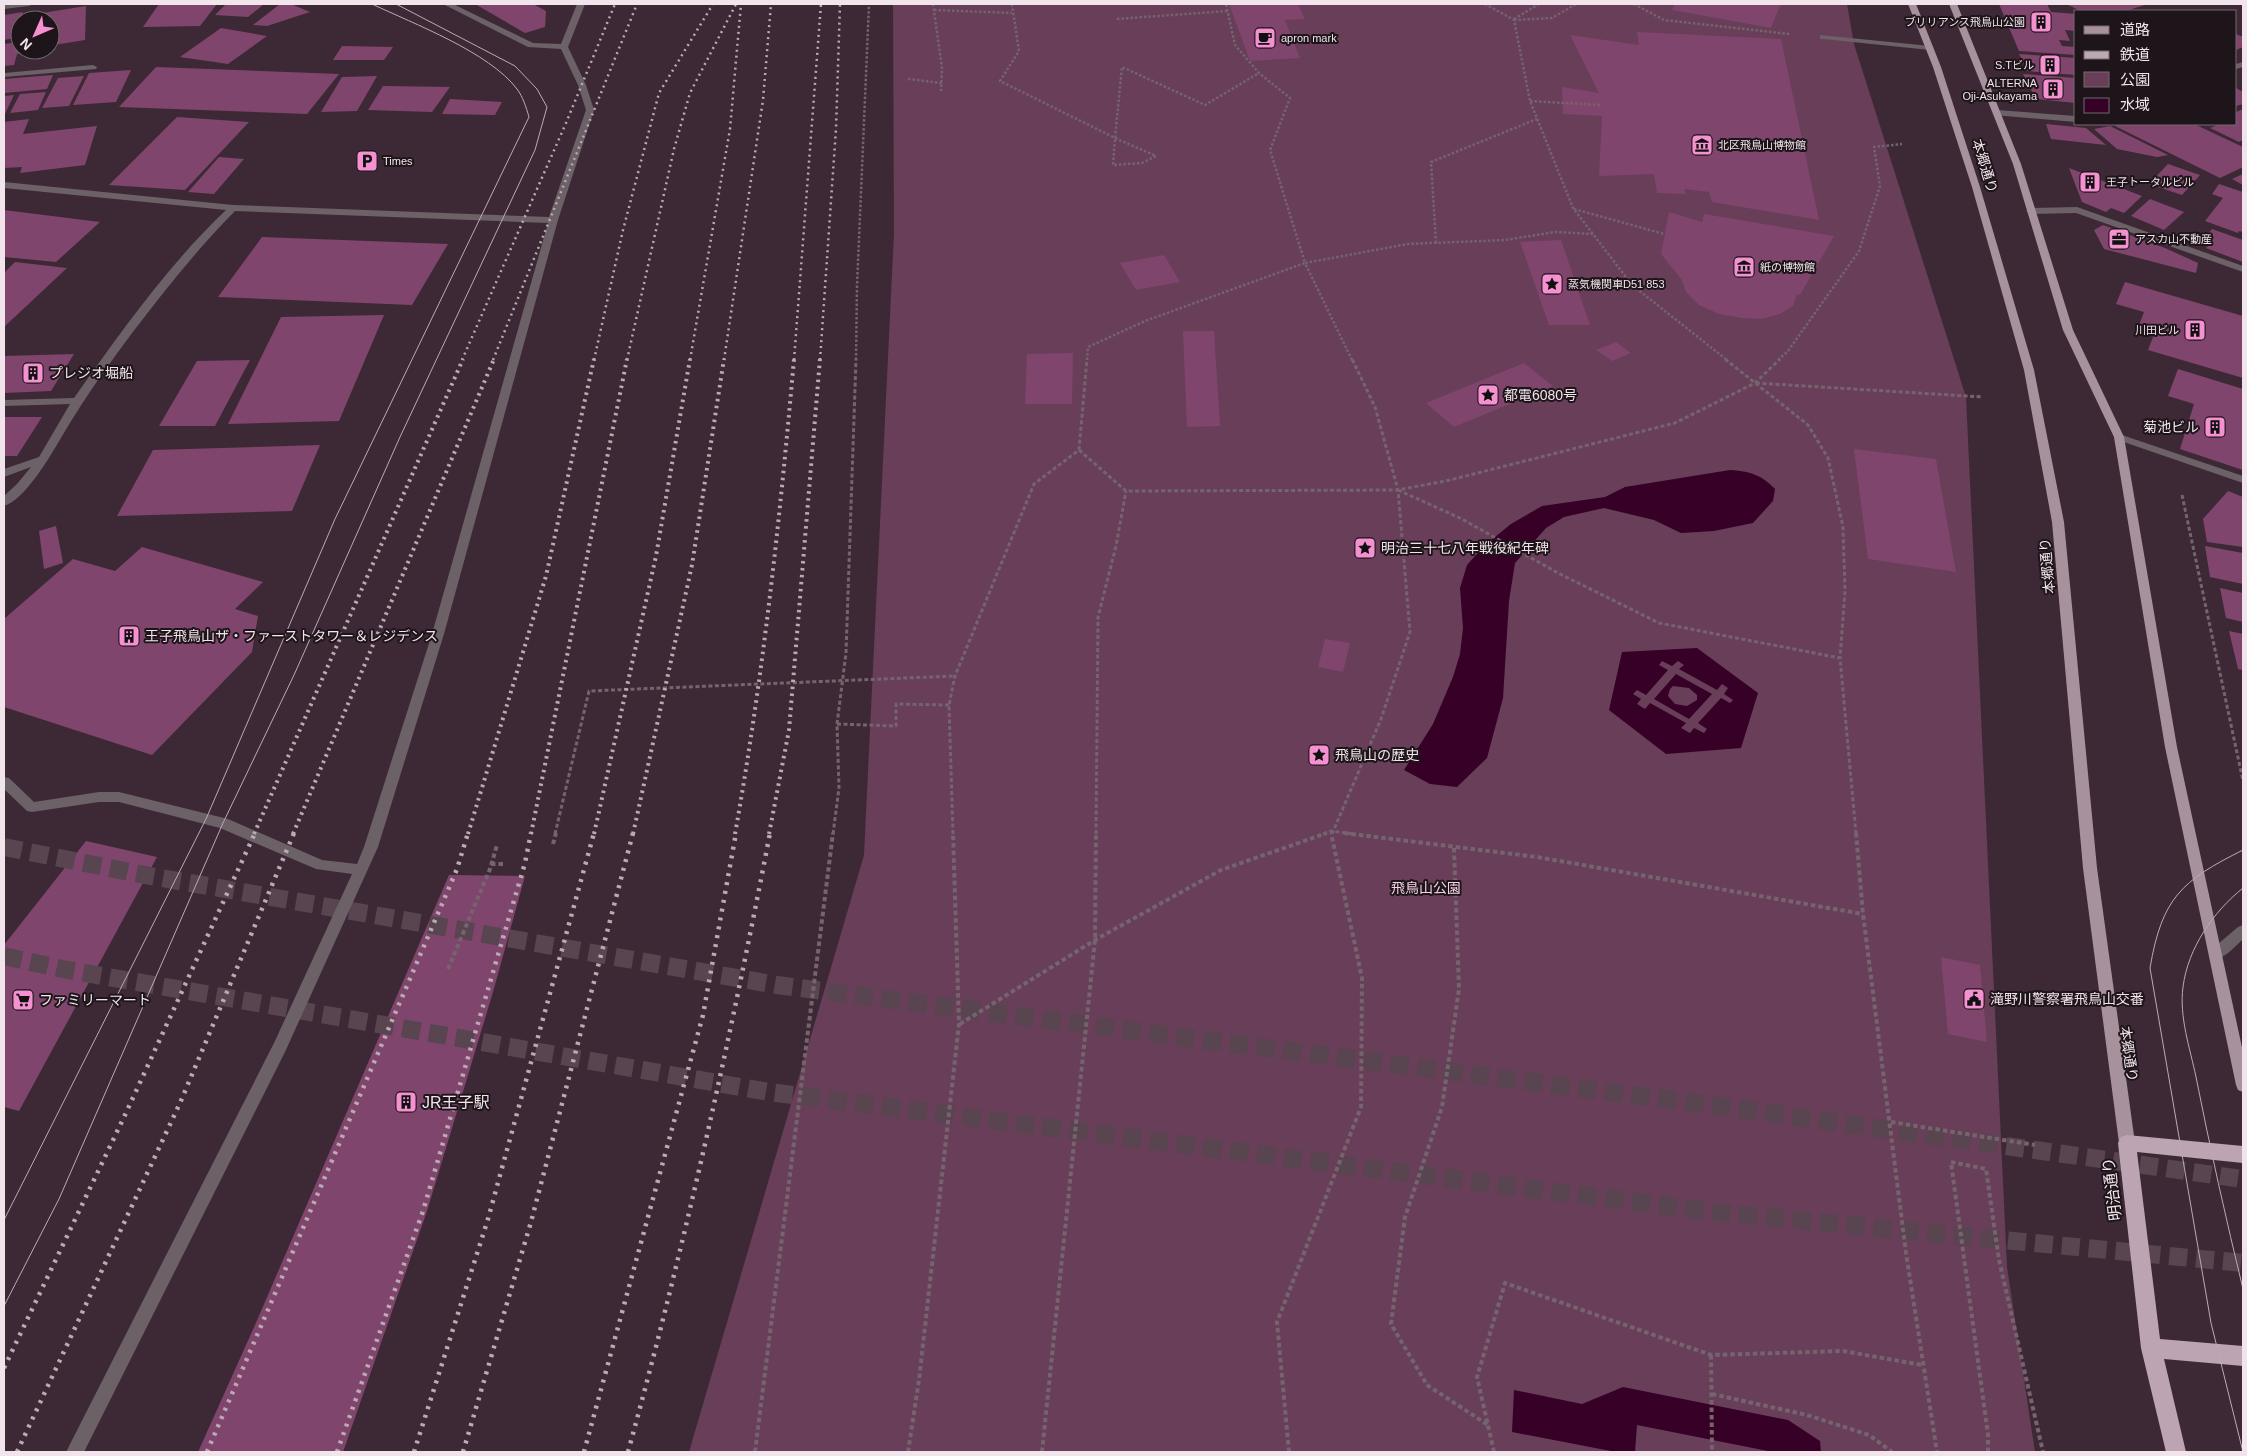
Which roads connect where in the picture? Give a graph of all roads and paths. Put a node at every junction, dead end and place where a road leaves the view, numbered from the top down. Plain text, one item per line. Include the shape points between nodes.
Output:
1 (29, 4) edge
2 (447, 4) edge
3 (581, 4) edge
4 (869, 4) edge
5 (932, 4) edge
6 (1012, 4) edge
7 (1226, 4) edge
8 (1485, 4) edge
9 (1539, 4) edge
10 (1576, 4) edge
11 (1634, 4) edge
12 (1912, 4) edge
13 (1953, 4) edge
14 (4, 7) edge
15 (934, 10) junction
16 (1227, 11) junction
17 (1012, 13) junction
18 (1117, 19) dead end
19 (1514, 20) junction
20 (1823, 38) joint
21 (564, 47) junction
22 (1930, 48) junction
23 (93, 67) dead end
24 (1259, 74) junction
25 (4, 75) edge
26 (908, 79) dead end
27 (942, 83) junction
28 (941, 91) dead end
29 (1530, 101) junction
30 (1600, 104) dead end
31 (1996, 112) junction
32 (1537, 119) junction
33 (2074, 119) edge
34 (1115, 138) junction
35 (1902, 144) dead end
36 (4, 185) edge
37 (232, 208) junction
38 (1573, 208) junction
39 (2031, 210) junction
40 (553, 220) junction
41 (1593, 234) junction
42 (1664, 234) dead end
43 (1436, 243) junction
44 (1305, 263) junction
45 (2243, 270) edge
46 (1755, 383) junction
47 (1982, 396) dead end
48 (77, 401) junction
49 (4, 403) edge
50 (2118, 437) junction
51 (1079, 450) junction
52 (43, 459) junction
53 (4, 473) edge
54 (2243, 480) edge
55 (2180, 489) dead end
56 (1398, 490) junction
57 (1126, 491) junction
58 (4, 502) edge
59 (1840, 658) junction
60 (955, 676) junction
61 (949, 705) junction
62 (837, 724) junction
63 (2243, 781) edge
64 (4, 782) edge
65 (1332, 831) junction
66 (553, 844) dead end
67 (497, 845) dead end
68 (1454, 848) junction
69 (491, 864) junction
70 (503, 864) dead end
71 (360, 870) junction
72 (1863, 914) junction
73 (2243, 931) edge
74 (1095, 940) junction
75 (2216, 954) junction
76 (448, 969) dead end
77 (959, 1024) junction
78 (2243, 1086) edge
79 (1892, 1122) junction
80 (2127, 1143) junction
81 (2035, 1145) dead end
82 (2243, 1154) edge
83 (2151, 1348) junction
84 (1711, 1356) junction
85 (2243, 1356) edge
86 (1922, 1365) junction
87 (1712, 1394) junction
88 (1488, 1426) junction
89 (75, 1452) edge
90 (755, 1452) edge
91 (908, 1452) edge
92 (1042, 1452) edge
93 (1289, 1452) edge
94 (1494, 1452) edge
95 (1712, 1452) edge
96 (1892, 1452) edge
97 (1937, 1452) edge
98 (1988, 1452) edge
99 (2043, 1452) edge
100 (2176, 1452) edge

1 - 14 street
2 - 21 street via 531,45
3 - 21 street
4 - 62 path via 846,653
5 - 15 path
6 - 17 path
7 - 16 path
8 - 19 path
9 - 19 path
10 - 19 path via 1552,18
11 - 20 path via 1664,20
12 - 22 main road, 本郷通り
13 - 31 main road, 本郷通り
15 - 17 path
15 - 27 path
16 - 18 path
16 - 24 path via 1235,46
17 - 34 path via 1019,51 1000,81
19 - 29 path
20 - 22 street
21 - 40 street via 586,92 590,110
22 - 80 main road, 本郷通り via 1976,186 2029,370 2058,522 2090,868
23 - 25 street
24 - 34 path via 1205,105 1122,67
24 - 44 path via 1290,98 1270,150
26 - 27 path
27 - 28 path
29 - 30 path
29 - 32 path
31 - 33 street
31 - 39 main road, 本郷通り
32 - 38 path
32 - 43 path via 1431,162
34 - 34 path via 1113,165 1142,164 1156,156
35 - 46 path via 1874,147 1880,186 1859,251 1788,351
36 - 37 street
37 - 40 street
37 - 48 street via 198,244 119,342
38 - 41 path
38 - 42 path
39 - 45 street via 2077,210
39 - 50 main road, 本郷通り via 2068,330
40 - 71 street via 438,634 371,847
41 - 43 path via 1555,232 1505,240
41 - 46 path via 1632,285
43 - 44 path via 1408,244
44 - 51 path via 1146,321 1088,347
44 - 56 path via 1375,407
46 - 47 path
46 - 56 path via 1675,423 1450,480
46 - 59 path via 1808,425 1828,458 1843,527 1845,592
48 - 49 street
48 - 52 street
50 - 54 street
50 - 75 main road, 本郷通り via 2172,746
51 - 57 path
51 - 60 path via 1034,484
52 - 53 street
52 - 58 street
55 - 63 path
56 - 57 path
56 - 59 path via 1462,519 1558,573 1658,623
56 - 65 path via 1410,632 1381,719
57 - 74 path via 1098,617
59 - 72 path
60 - 61 path
60 - 66 path via 588,691
61 - 62 path via 896,704 896,726
61 - 77 path
62 - 90 path via 838,788
64 - 71 street via 32,806 120,797 223,823 321,865
65 - 68 path
65 - 74 path via 1221,870
65 - 93 path via 1362,978 1361,1107 1277,1322
67 - 69 path
68 - 72 path via 1537,857
68 - 88 path via 1459,989 1442,1107 1405,1217 1391,1324 1427,1385
69 - 70 path
69 - 76 path
71 - 89 street via 280,1047
72 - 79 path
73 - 75 street
74 - 77 path
74 - 92 path
75 - 78 main road, 本郷通り
77 - 91 path
79 - 81 path
79 - 86 path
80 - 82 highway, 明治通り
80 - 83 highway, 明治通り
83 - 85 highway
83 - 100 highway, 明治通り
84 - 86 path via 1843,1351
84 - 87 path
84 - 88 path via 1505,1283 1477,1377
86 - 97 path
87 - 95 path
87 - 96 path via 1807,1415 1869,1435
88 - 94 path
98 - 99 path via 1951,1162 1986,1169 1999,1260

